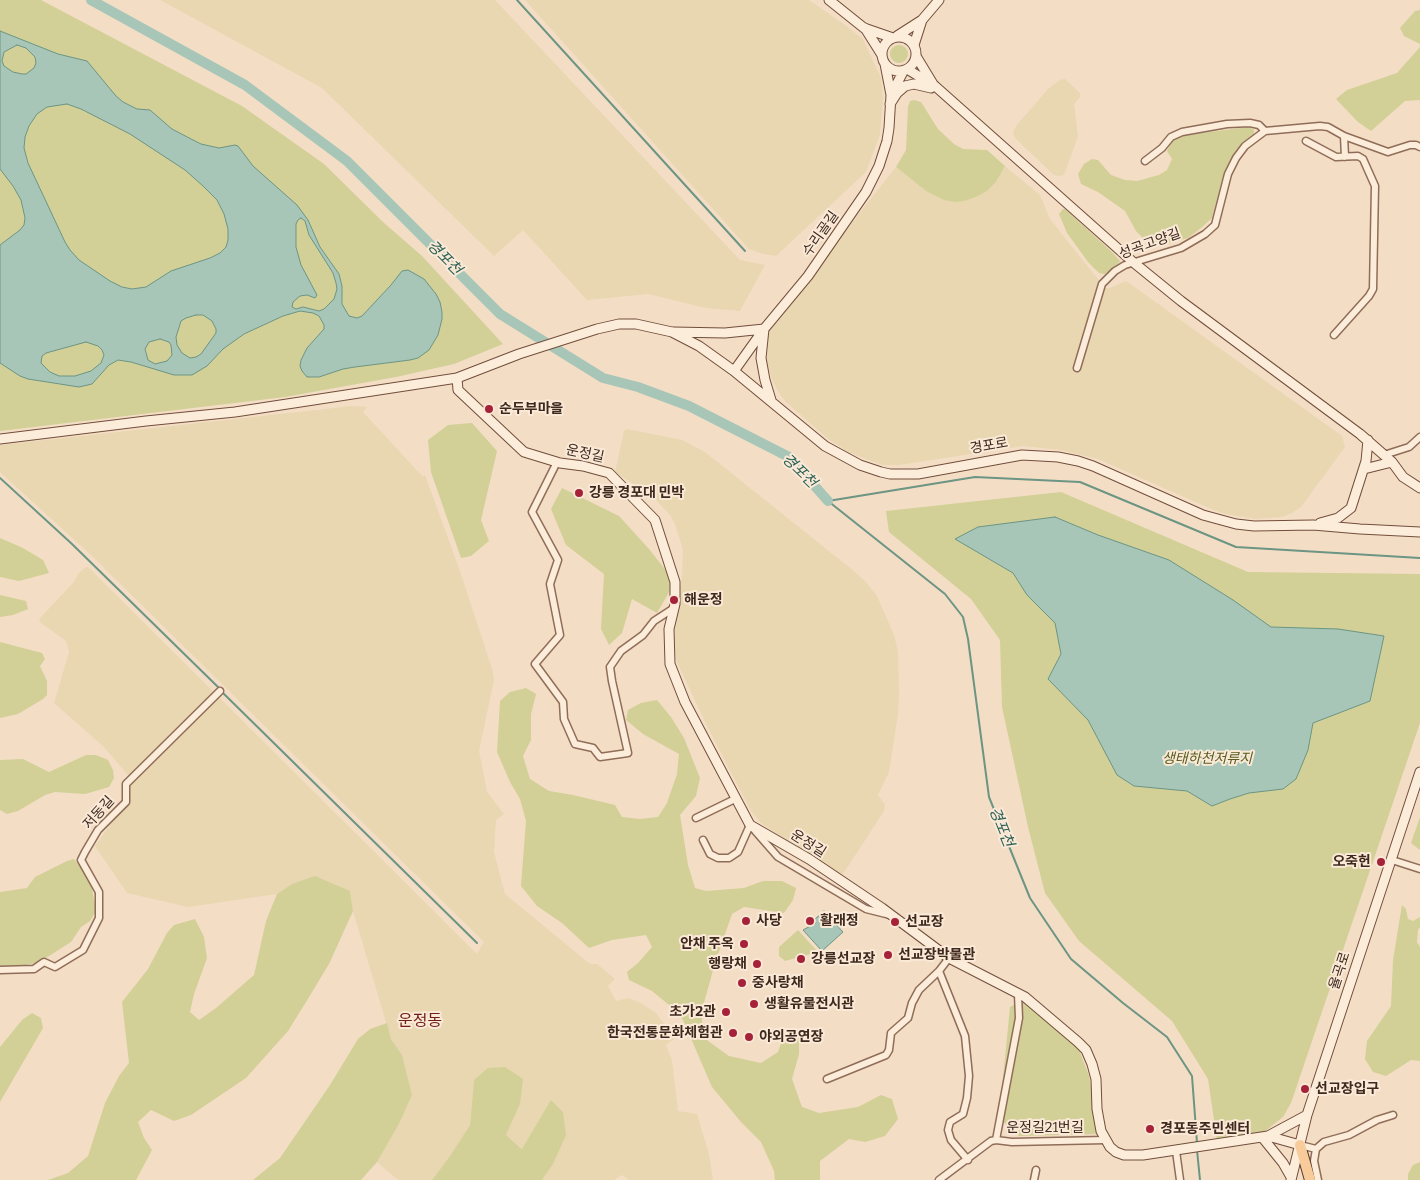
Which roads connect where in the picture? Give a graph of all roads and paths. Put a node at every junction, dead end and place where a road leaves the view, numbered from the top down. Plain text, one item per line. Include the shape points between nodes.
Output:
1 (829, 0) edge
2 (939, 0) edge
3 (922, 20) junction
4 (864, 28) junction
5 (895, 37) junction
6 (914, 45) junction
7 (916, 56) junction
8 (883, 60) junction
9 (906, 70) junction
10 (938, 89) junction
11 (890, 99) junction
12 (1265, 131) junction
13 (1344, 136) junction
14 (1306, 141) dead end
15 (1420, 147) edge
16 (1345, 157) junction
17 (1145, 161) dead end
18 (1133, 262) junction
19 (764, 329) junction
20 (672, 332) junction
21 (1334, 335) dead end
22 (1077, 368) dead end
23 (734, 371) junction
24 (457, 378) junction
25 (772, 402) junction
26 (1420, 438) edge
27 (0, 439) edge
28 (1368, 440) junction
29 (1384, 455) junction
30 (557, 462) junction
31 (1392, 462) junction
32 (1364, 468) junction
33 (1420, 488) edge
34 (1313, 525) junction
35 (1420, 532) edge
36 (674, 608) junction
37 (220, 692) dead end
38 (1420, 775) edge
39 (735, 799) junction
40 (696, 818) dead end
41 (750, 825) junction
42 (703, 840) dead end
43 (1392, 860) junction
44 (1420, 869) edge
45 (891, 915) junction
46 (949, 958) junction
47 (0, 970) edge
48 (939, 971) junction
49 (1018, 994) junction
50 (827, 1079) dead end
51 (1307, 1114) junction
52 (1393, 1115) dead end
53 (1265, 1137) junction
54 (996, 1140) junction
55 (1105, 1140) junction
56 (1300, 1145) junction
57 (1316, 1149) junction
58 (1178, 1150) junction
59 (968, 1160) junction
60 (1036, 1170) dead end
61 (1291, 1178) edge
62 (939, 1180) edge
63 (1034, 1180) edge
64 (1180, 1180) edge
65 (1310, 1180) edge
66 (1318, 1180) edge

1 - 4 street
2 - 3 street
3 - 5 street
3 - 6 street
4 - 5 street
4 - 8 street
5 - 6 street via 905,37
5 - 8 street via 884,44
6 - 7 street
7 - 9 street
7 - 10 street
8 - 9 street via 895,71
8 - 11 street, 수리골길
9 - 10 street
9 - 11 street, 수리골길
10 - 11 street via 914,84 906,86
10 - 18 street
11 - 19 street, 수리골길 via 888,141 866,192 808,276
12 - 13 street via 1320,126
12 - 17 street via 1250,123 1182,132 1171,137
12 - 18 street, 성곡고양길 via 1245,146 1236,158 1228,174 1215,224 1205,234 1181,248
13 - 15 street via 1388,152 1410,145
13 - 16 street
14 - 16 street via 1336,157
16 - 21 street via 1363,159 1375,186 1374,280 1369,296
18 - 22 street, 성곡고양길 via 1115,271 1102,284
18 - 28 street
19 - 20 street via 725,333
19 - 23 street, 수리골길
19 - 25 street via 761,358
20 - 23 street, 경포로
20 - 24 street, 경포로 via 636,324 597,328
23 - 25 street, 경포로
24 - 27 street, 경포로 via 235,412
24 - 30 street, 운정길 via 458,390 524,452
25 - 34 street, 경포로 via 825,446 881,472 918,474 1022,454 1058,457 1093,466 1220,520 1254,526
26 - 29 street via 1409,448
28 - 29 street
28 - 32 street
29 - 31 street
30 - 36 street, 운정길 via 609,473 655,520 675,582
30 - 36 street via 532,512 558,560 550,584 560,635 535,664 563,702 564,719 575,744 593,748 600,756 628,753 610,667 621,651 654,621
31 - 32 street
31 - 33 street via 1404,477
32 - 34 street via 1351,508 1338,518
34 - 35 street, 경포로
36 - 39 street, 운정길 via 669,630 670,664 685,702
37 - 47 street, 저동길 via 126,784 126,802 98,830 85,852 81,860 98,892 99,918 83,950 55,967 44,962 34,969
38 - 43 street, 율곡로
39 - 40 street
39 - 41 street, 운정길
41 - 42 street via 738,852 729,858 710,854
41 - 45 street, 운정길 via 809,859
41 - 45 street via 778,857 866,909
43 - 44 street
43 - 51 street, 율곡로
45 - 46 street, 운정길
46 - 48 street
46 - 49 street, 운정길
48 - 50 street via 919,990 908,1018 891,1033 886,1055
48 - 59 street via 964,1036 969,1066 963,1114 950,1122 948,1130 951,1140
49 - 54 street via 1019,1018
49 - 55 street, 운정길 via 1086,1050 1094,1072 1097,1109
51 - 53 street
51 - 56 street, 율곡로
52 - 57 street via 1324,1142
53 - 56 street
53 - 58 street
53 - 61 street
54 - 55 street, 운정길21번길
54 - 59 street, 운정길21번길
55 - 58 street via 1116,1152 1124,1155
56 - 57 street
56 - 61 street, 율곡로
56 - 65 main road
57 - 66 street via 1314,1160
58 - 64 street
59 - 62 street, 운정길21번길
60 - 63 street

